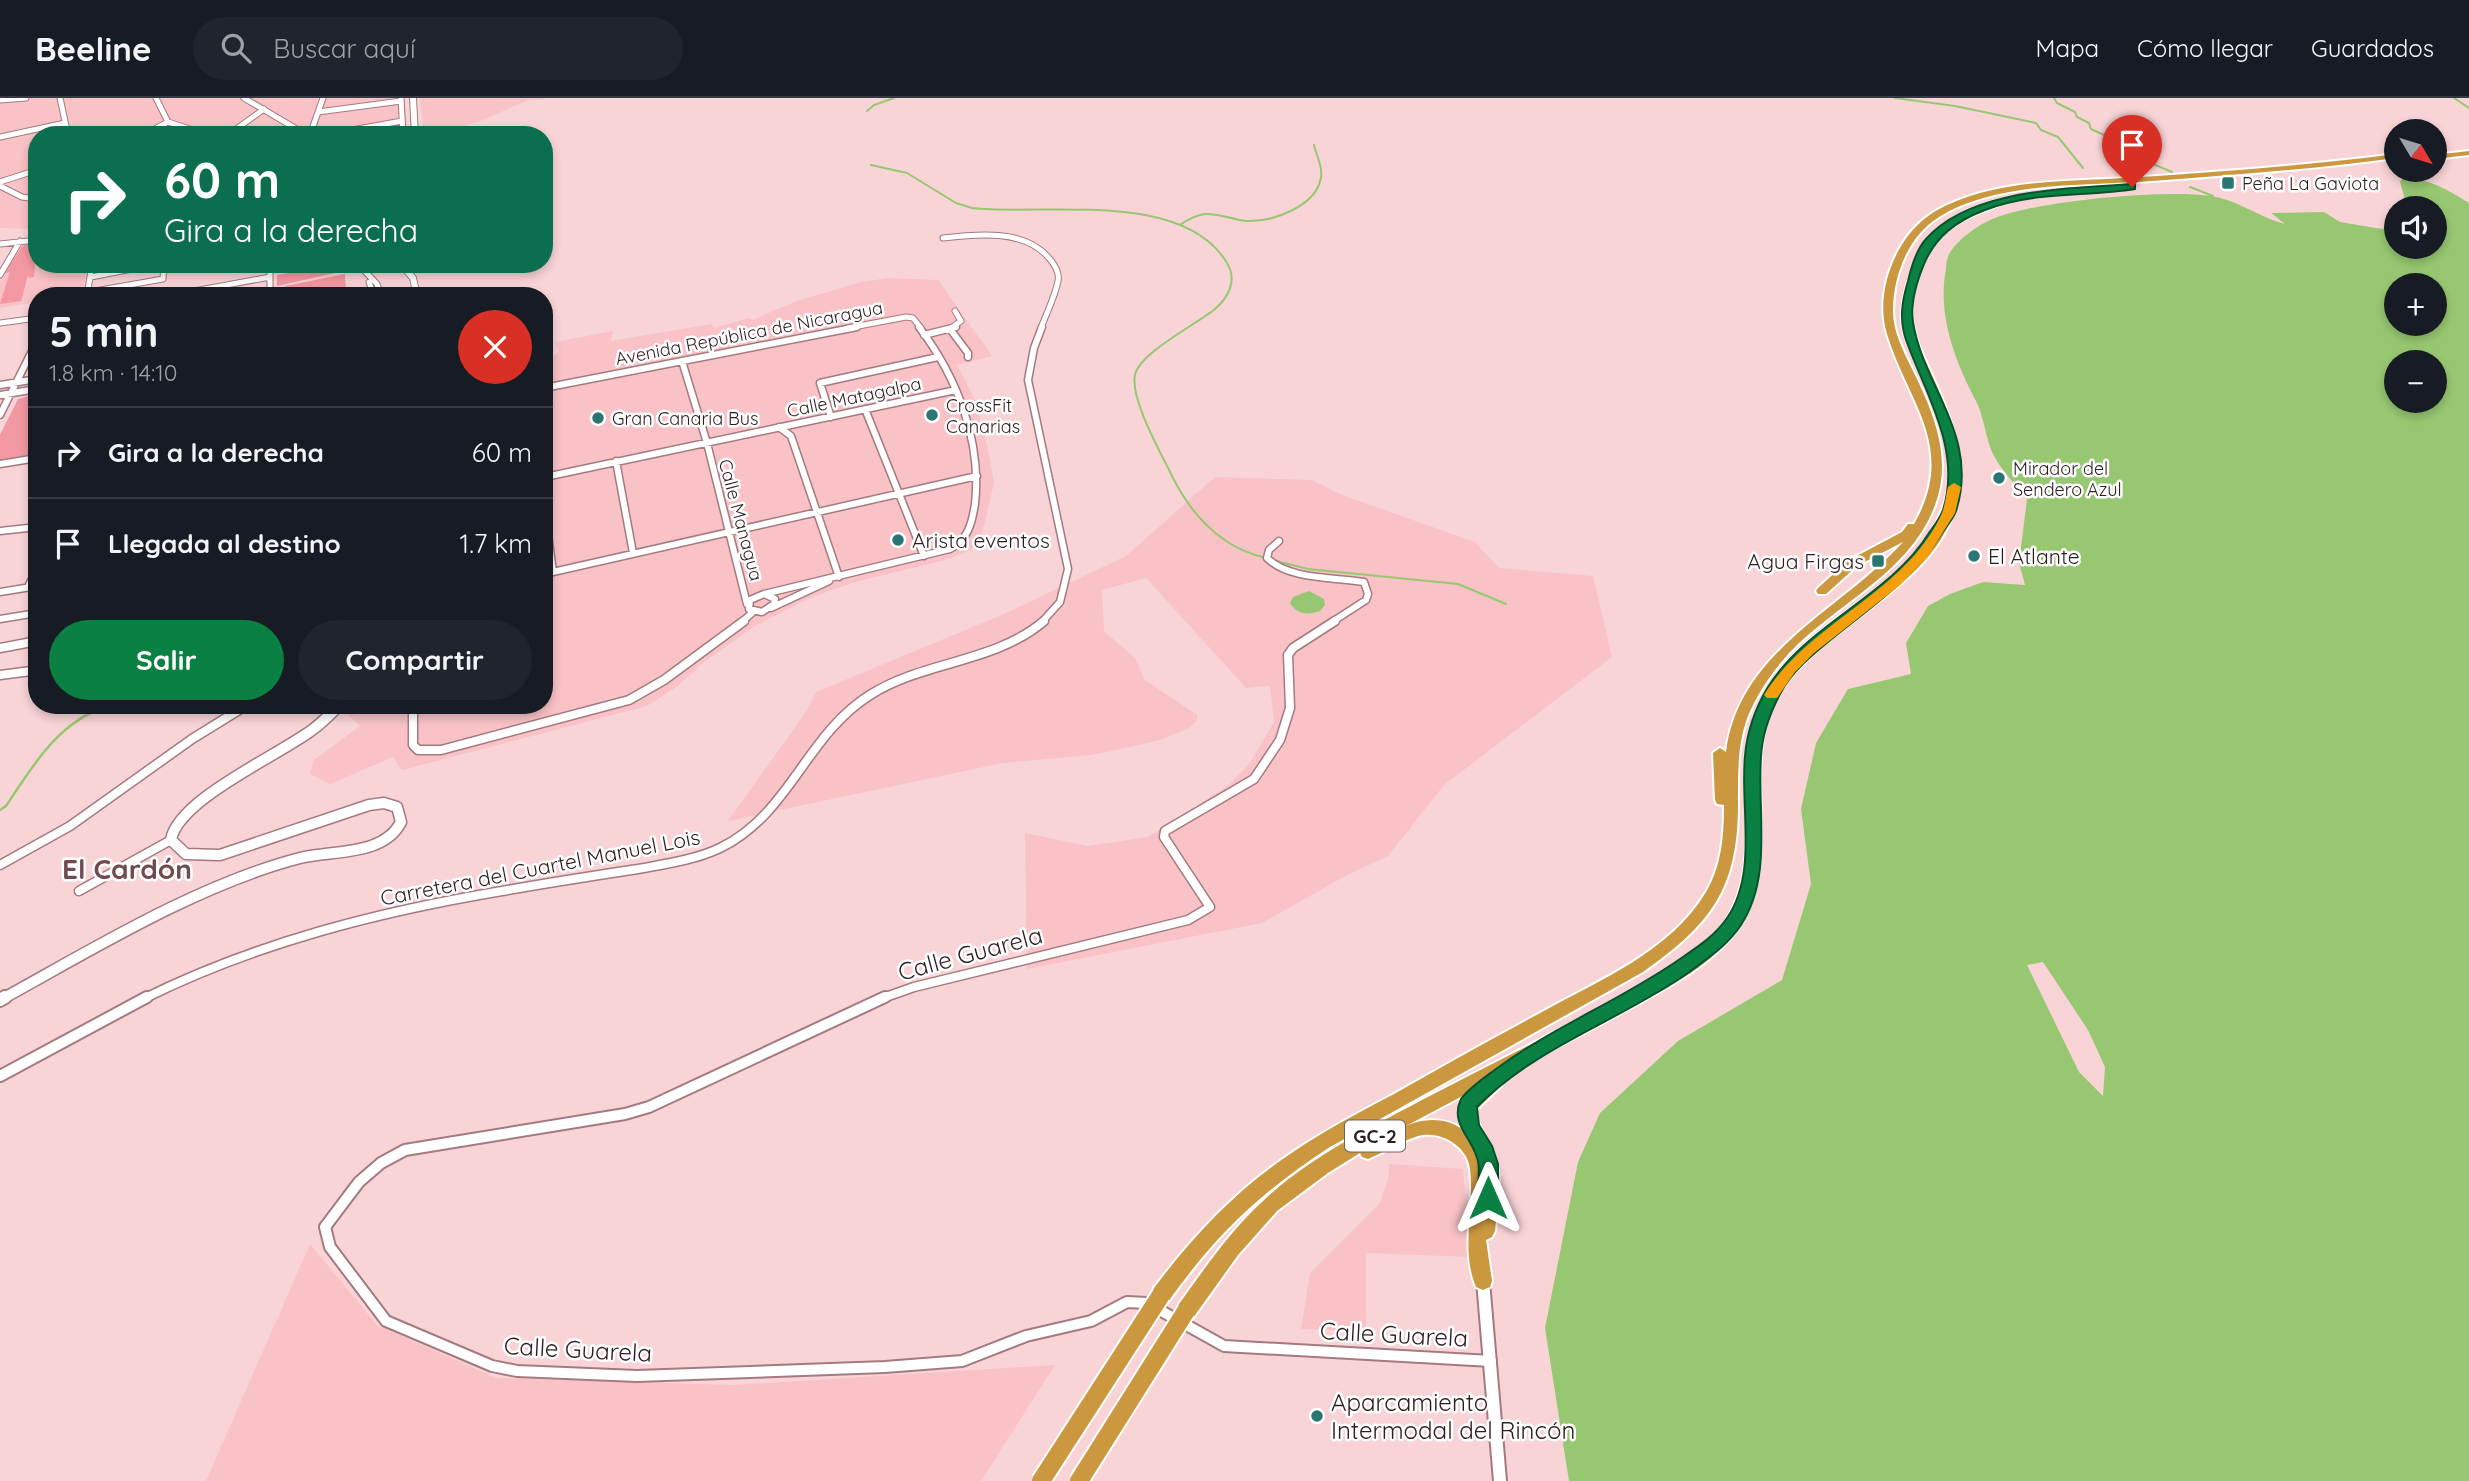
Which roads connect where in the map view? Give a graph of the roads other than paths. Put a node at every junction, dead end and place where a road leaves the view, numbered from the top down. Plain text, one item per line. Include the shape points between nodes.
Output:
1 (26, 98) edge
2 (60, 98) edge
3 (156, 98) edge
4 (244, 98) edge
5 (323, 98) edge
6 (413, 98) edge
7 (0, 100) edge
8 (401, 100) edge
9 (264, 109) junction
10 (318, 112) junction
11 (402, 121) junction
12 (167, 122) junction
13 (65, 123) junction
14 (314, 125) joint
15 (51, 126) edge
16 (66, 126) edge
17 (160, 126) edge
18 (180, 126) edge
19 (240, 126) edge
20 (292, 126) edge
21 (310, 126) edge
22 (374, 126) edge
23 (402, 126) edge
24 (415, 126) edge
25 (28, 131) edge
26 (0, 137) edge
27 (2469, 146) edge
28 (2447, 149) edge
29 (2469, 153) edge
30 (2447, 156) edge
31 (2384, 158) edge
32 (2384, 164) edge
33 (28, 173) edge
34 (0, 184) edge
35 (28, 198) edge
36 (943, 238) dead end
37 (20, 241) junction
38 (28, 241) edge
39 (0, 244) edge
40 (11, 257) junction
41 (0, 258) edge
42 (1, 273) edge
43 (91, 273) edge
44 (111, 273) edge
45 (163, 273) edge
46 (270, 273) edge
47 (365, 273) joint
48 (91, 277) junction
49 (270, 277) junction
50 (89, 287) edge
51 (123, 287) edge
52 (216, 287) edge
53 (270, 287) edge
54 (370, 287) edge
55 (378, 287) edge
56 (955, 311) dead end
57 (28, 319) edge
58 (0, 323) edge
59 (950, 329) junction
60 (924, 334) junction
61 (938, 357) junction
62 (968, 357) dead end
63 (28, 359) edge
64 (682, 360) junction
65 (28, 381) edge
66 (16, 383) junction
67 (0, 385) edge
68 (553, 386) edge
69 (1933, 388) junction
70 (956, 390) junction
71 (28, 391) edge
72 (11, 394) junction
73 (0, 395) edge
74 (865, 409) junction
75 (0, 415) edge
76 (831, 417) junction
77 (779, 427) junction
78 (707, 443) junction
79 (28, 459) edge
80 (616, 461) junction
81 (0, 464) edge
82 (553, 475) edge
83 (977, 476) junction
84 (1963, 482) dead end
85 (899, 493) junction
86 (1927, 510) junction
87 (817, 511) junction
88 (1957, 512) dead end
89 (28, 528) edge
90 (0, 531) edge
91 (730, 531) junction
92 (1279, 541) dead end
93 (633, 553) junction
94 (924, 555) junction
95 (553, 572) edge
96 (837, 577) junction
97 (1894, 583) junction
98 (28, 587) edge
99 (1822, 591) dead end
100 (0, 592) edge
101 (764, 594) junction
102 (751, 608) junction
103 (769, 609) junction
104 (28, 614) edge
105 (0, 619) edge
106 (28, 643) edge
107 (0, 648) edge
108 (28, 671) edge
109 (0, 676) edge
110 (232, 714) edge
111 (330, 714) edge
112 (413, 714) edge
113 (1720, 752) dead end
114 (171, 840) junction
115 (0, 864) edge
116 (1723, 873) junction
117 (79, 891) dead end
118 (0, 1000) edge
119 (1527, 1057) junction
120 (0, 1076) edge
121 (1240, 1239) junction
122 (1483, 1281) junction
123 (1491, 1361) junction
124 (1041, 1481) edge
125 (1079, 1481) edge
126 (1500, 1481) edge

1 - 7 street
2 - 13 street
3 - 12 street
4 - 9 street
5 - 10 street
6 - 24 main road
8 - 10 street
8 - 11 street
9 - 19 street
9 - 20 street
10 - 14 street
11 - 22 street
11 - 23 street
12 - 17 street
12 - 18 street
13 - 15 street
13 - 16 street
14 - 21 street
25 - 26 street
27 - 28 highway
29 - 30 highway
31 - 86 highway, GC-2 via 2014,191 1954,206 1921,226 1904,248 1888,314 1891,334 1935,438 1937,475
32 - 69 highway, GC-2 via 2045,194 2002,201 1968,213 1928,242 1908,299 1911,336
33 - 34 street
34 - 35 street
36 - 120 street, Carretera del Cuartel Manuel Lois via 980,235 1018,240 1048,254 1058,268 1059,279 1034,348 1028,380 1068,562 1065,591 1049,617 1003,644 897,682 853,706 765,817 717,850 637,869 469,896 307,934 182,980
37 - 38 street
37 - 39 street
37 - 40 street
40 - 41 street
40 - 42 street
43 - 48 street
44 - 48 street
45 - 51 street via 163,279
46 - 49 street
47 - 54 street
47 - 55 street
48 - 50 street
49 - 52 street
49 - 53 street
56 - 59 street via 961,321
57 - 58 street
59 - 60 street
59 - 62 street
60 - 61 street
60 - 64 street, Avenida República de Nicaragua via 914,318 906,317
61 - 70 street
61 - 76 street via 820,383
63 - 66 street
64 - 68 street, Avenida República de Nicaragua
64 - 78 street, Calle Managua
65 - 66 street
66 - 67 street
66 - 72 street
69 - 84 highway via 1956,434
69 - 97 highway, GC-2 via 1954,458 1949,513 1936,536
70 - 74 street, Calle Matagalpa
70 - 83 street
71 - 72 street
72 - 73 street
72 - 75 street
74 - 76 street, Calle Matagalpa
74 - 85 street
76 - 77 street, Calle Matagalpa
77 - 78 street, Calle Matagalpa
77 - 87 street via 791,436
78 - 80 street, Calle Matagalpa
78 - 91 street, Calle Managua
79 - 81 street
80 - 82 street, Calle Matagalpa
80 - 93 street
83 - 85 street
83 - 94 street via 968,536 962,544
85 - 87 street
85 - 94 street
86 - 99 highway via 1906,535 1853,563
86 - 116 highway, GC-2 via 1905,547 1792,641 1755,685 1732,748 1730,844
87 - 91 street
87 - 96 street
88 - 97 highway via 1936,550 1911,576
89 - 90 street
91 - 93 street
91 - 102 street, Calle Managua
92 - 123 street, Calle Guarela via 1269,550 1269,563 1286,570 1364,582 1368,594 1366,600 1288,655 1290,708 1280,740 1254,779 1165,831 1164,837 1210,907 1188,919 883,998 649,1107 387,1156 335,1208 324,1227 330,1247 386,1321 492,1366 517,1371 637,1376 962,1361 1026,1336 1091,1321 1136,1301 1224,1346
93 - 95 street
94 - 96 street
96 - 101 street
96 - 103 street
97 - 119 highway, GC-2 via 1809,650 1774,691 1759,723 1753,755 1749,889 1719,942 1656,985
98 - 100 street
101 - 102 street via 750,600
101 - 103 street via 775,599
102 - 103 street
102 - 112 street via 743,623 668,680 616,705 441,750 418,750 413,745
104 - 105 street
106 - 107 street
108 - 109 street
110 - 115 street via 70,826
111 - 114 street via 313,730 197,803 180,817
113 - 116 highway
114 - 117 street
114 - 118 street via 183,854 220,855 369,804 397,807 402,815 396,830 379,844 302,857 203,893
116 - 124 highway, GC-2, bridge via 1705,906 1671,944 1278,1170 1210,1230 1161,1295
119 - 121 highway, GC-2 via 1320,1169 1282,1196
119 - 122 highway via 1473,1098 1466,1111 1490,1175
121 - 122 highway via 1364,1152 1412,1129 1441,1128 1466,1142 1479,1166 1477,1244
121 - 125 highway, GC-2, bridge via 1186,1311
122 - 123 street
123 - 126 street

